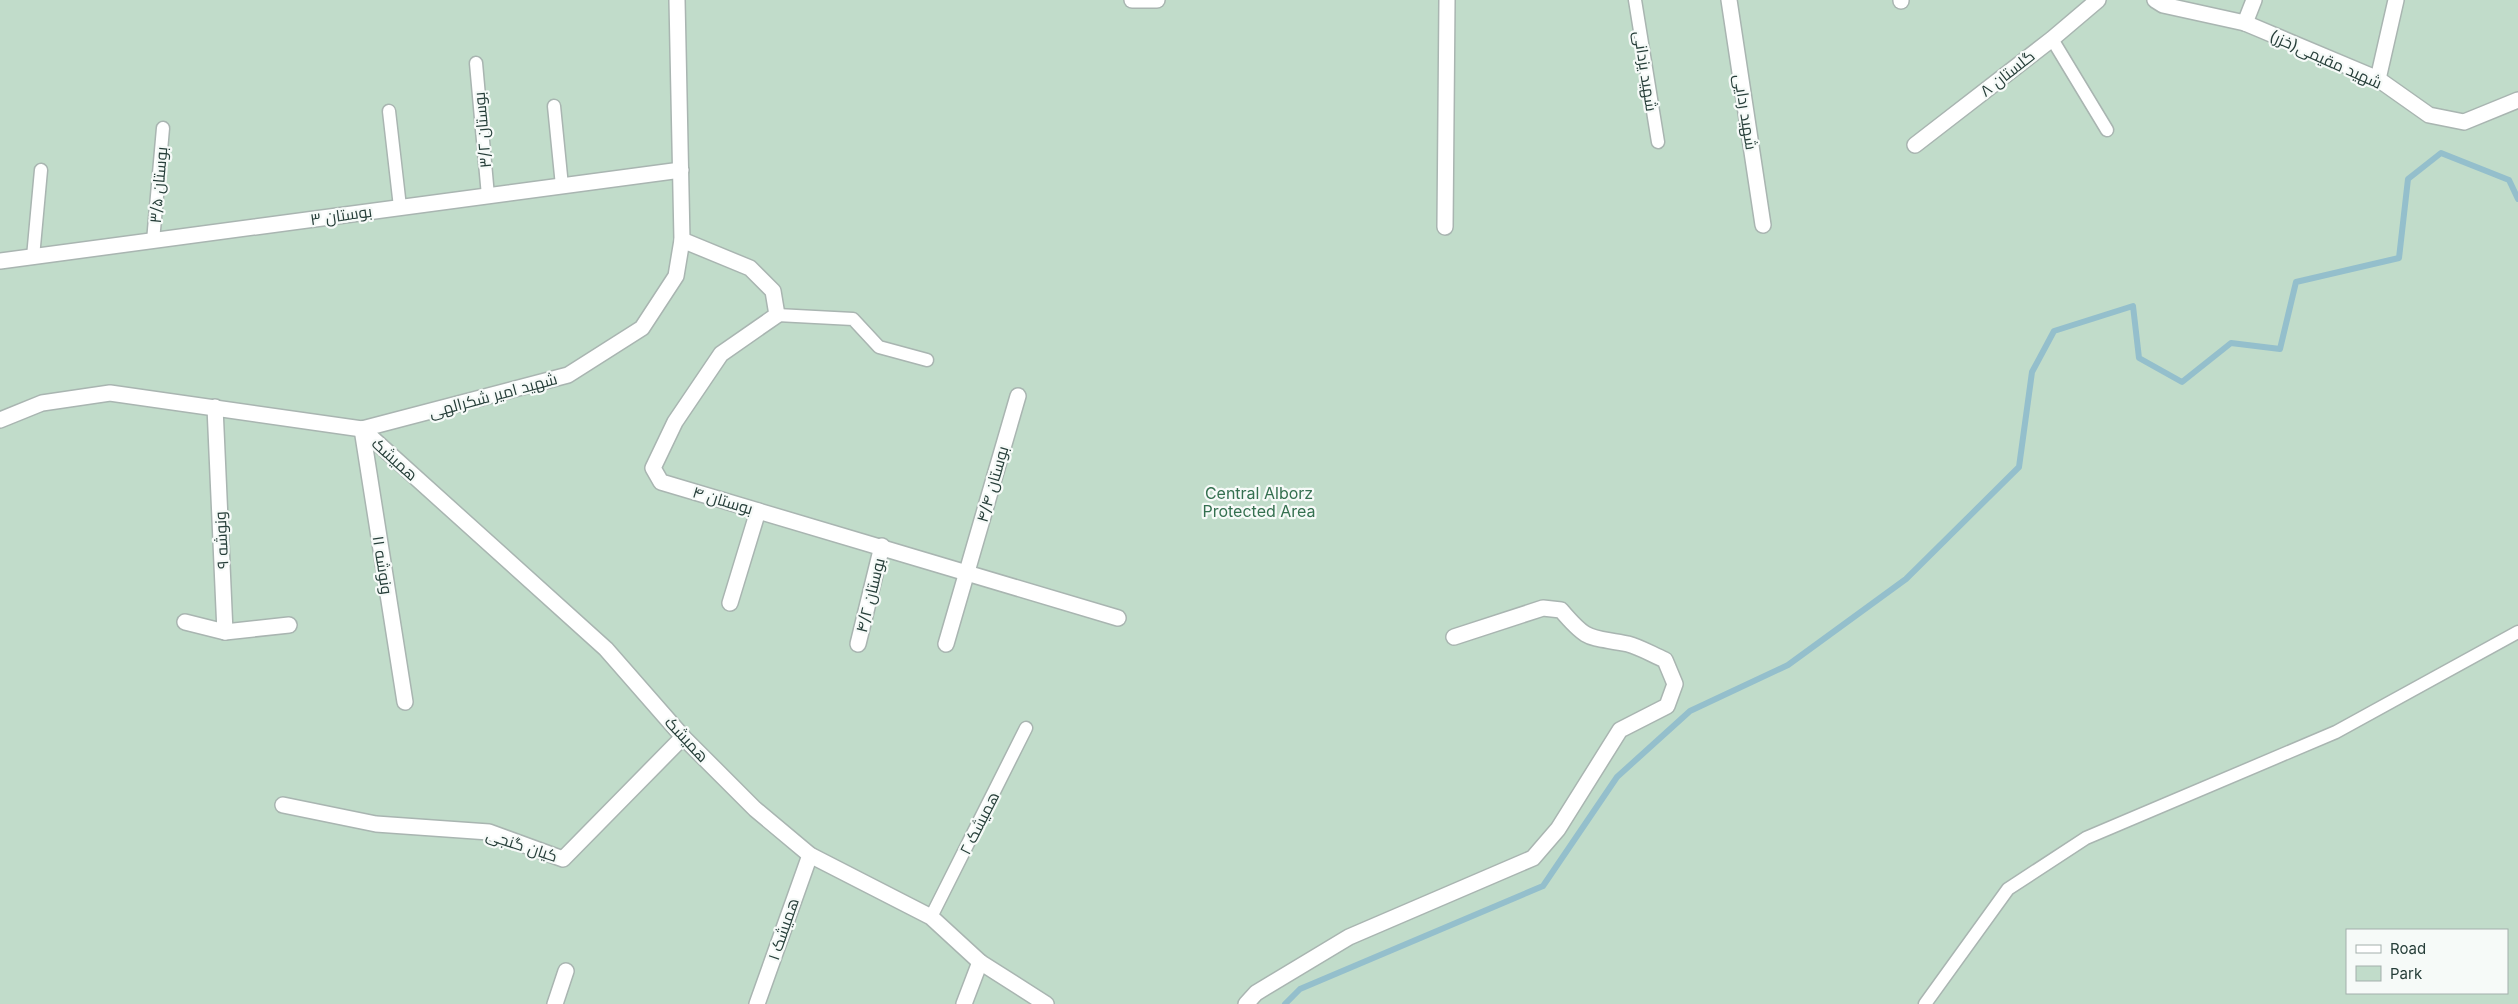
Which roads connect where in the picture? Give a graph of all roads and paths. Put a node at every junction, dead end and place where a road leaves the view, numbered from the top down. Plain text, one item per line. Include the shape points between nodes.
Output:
1 (677, 0) edge
2 (1157, 0) edge
3 (1447, 0) edge
4 (1635, 0) edge
5 (1729, 0) edge
6 (2098, 0) edge
7 (2155, 0) edge
8 (2254, 0) edge
9 (2396, 0) edge
10 (1135, 1) edge
11 (2245, 23) junction
12 (2052, 39) junction
13 (476, 64) dead end
14 (2378, 80) junction
15 (2518, 100) edge
16 (554, 106) dead end
17 (389, 111) dead end
18 (163, 128) dead end
19 (2107, 130) dead end
20 (1658, 142) dead end
21 (1916, 145) dead end
22 (41, 170) dead end
23 (681, 170) junction
24 (562, 186) junction
25 (488, 196) junction
26 (400, 208) junction
27 (1763, 225) dead end
28 (1445, 227) dead end
29 (682, 240) junction
30 (153, 241) junction
31 (33, 257) junction
32 (0, 261) edge
33 (777, 315) junction
34 (927, 360) dead end
35 (1018, 396) dead end
36 (215, 407) junction
37 (0, 420) edge
38 (362, 429) junction
39 (758, 511) junction
40 (882, 546) junction
41 (966, 571) junction
42 (730, 603) dead end
43 (1118, 618) dead end
44 (185, 622) dead end
45 (289, 624) dead end
46 (225, 632) junction
47 (2518, 632) edge
48 (1454, 637) dead end
49 (858, 644) dead end
50 (946, 644) dead end
51 (405, 702) dead end
52 (1026, 728) dead end
53 (683, 737) junction
54 (283, 805) dead end
55 (810, 855) junction
56 (931, 917) junction
57 (980, 962) junction
58 (566, 971) dead end
59 (555, 1004) edge
60 (757, 1004) edge
61 (964, 1004) edge
62 (1046, 1004) edge
63 (1246, 1004) edge
64 (1925, 1004) edge

1 - 23 street, شهید امیر شکرالهی
2 - 10 street
3 - 28 street
4 - 20 lane, شهید یزدانی
5 - 27 street, شهید ردایی
6 - 12 street, گلستان ۸
7 - 11 street, شهید مقیمی(‌خزر) via 2163,5
8 - 11 street
9 - 14 street
11 - 14 street, شهید مقیمی(‌خزر)
12 - 19 lane
12 - 21 street, گلستان ۸
13 - 25 lane, بوستان ۳/۲
14 - 15 street, شهید مقیمی(‌خزر) via 2429,115 2464,122
16 - 24 lane
17 - 26 lane
18 - 30 lane, بوستان ۳/۵
22 - 31 lane
23 - 24 street, بوستان ۳
23 - 29 street, شهید امیر شکرالهی
24 - 25 street, بوستان ۳
25 - 26 street, بوستان ۳
26 - 30 street, بوستان ۳
29 - 33 street via 750,268 773,291
29 - 38 street, شهید امیر شکرالهی via 676,276 642,328 568,376
30 - 31 street, بوستان ۳
31 - 32 street, بوستان ۳
33 - 34 lane via 853,320 879,347
33 - 39 street, بوستان ۴ via 721,354 675,422 653,468 661,482
35 - 41 street, بوستان ۴/۴
36 - 37 street, شهید امیر شکرالهی via 110,393 42,403
36 - 38 street, شهید امیر شکرالهی
36 - 46 street, ونوشه ۹
38 - 51 street, ونوشه ۱۱
38 - 53 street, همیشک via 606,648
39 - 40 street, بوستان ۴
39 - 42 street
40 - 41 street, بوستان ۴
40 - 49 street, بوستان ۴/۲
41 - 43 street, بوستان ۴
41 - 50 street, بوستان ۴/۴
44 - 46 street
45 - 46 street
47 - 64 lane via 2336,732 2086,838 2008,889
48 - 63 street via 1543,608 1561,610 1577,629 1594,640 1630,644 1665,660 1675,684 1667,706 1620,730 1558,829 1533,858 1349,937 1256,993
52 - 56 lane, همیشک ۲
53 - 54 street, کیان گنجی via 563,859 489,832 376,824
53 - 55 street, همیشک via 755,809
55 - 56 street, همیشک
55 - 60 street, همیشک ۱
56 - 57 street, همیشک
57 - 61 street
57 - 62 street, همیشک
58 - 59 street

